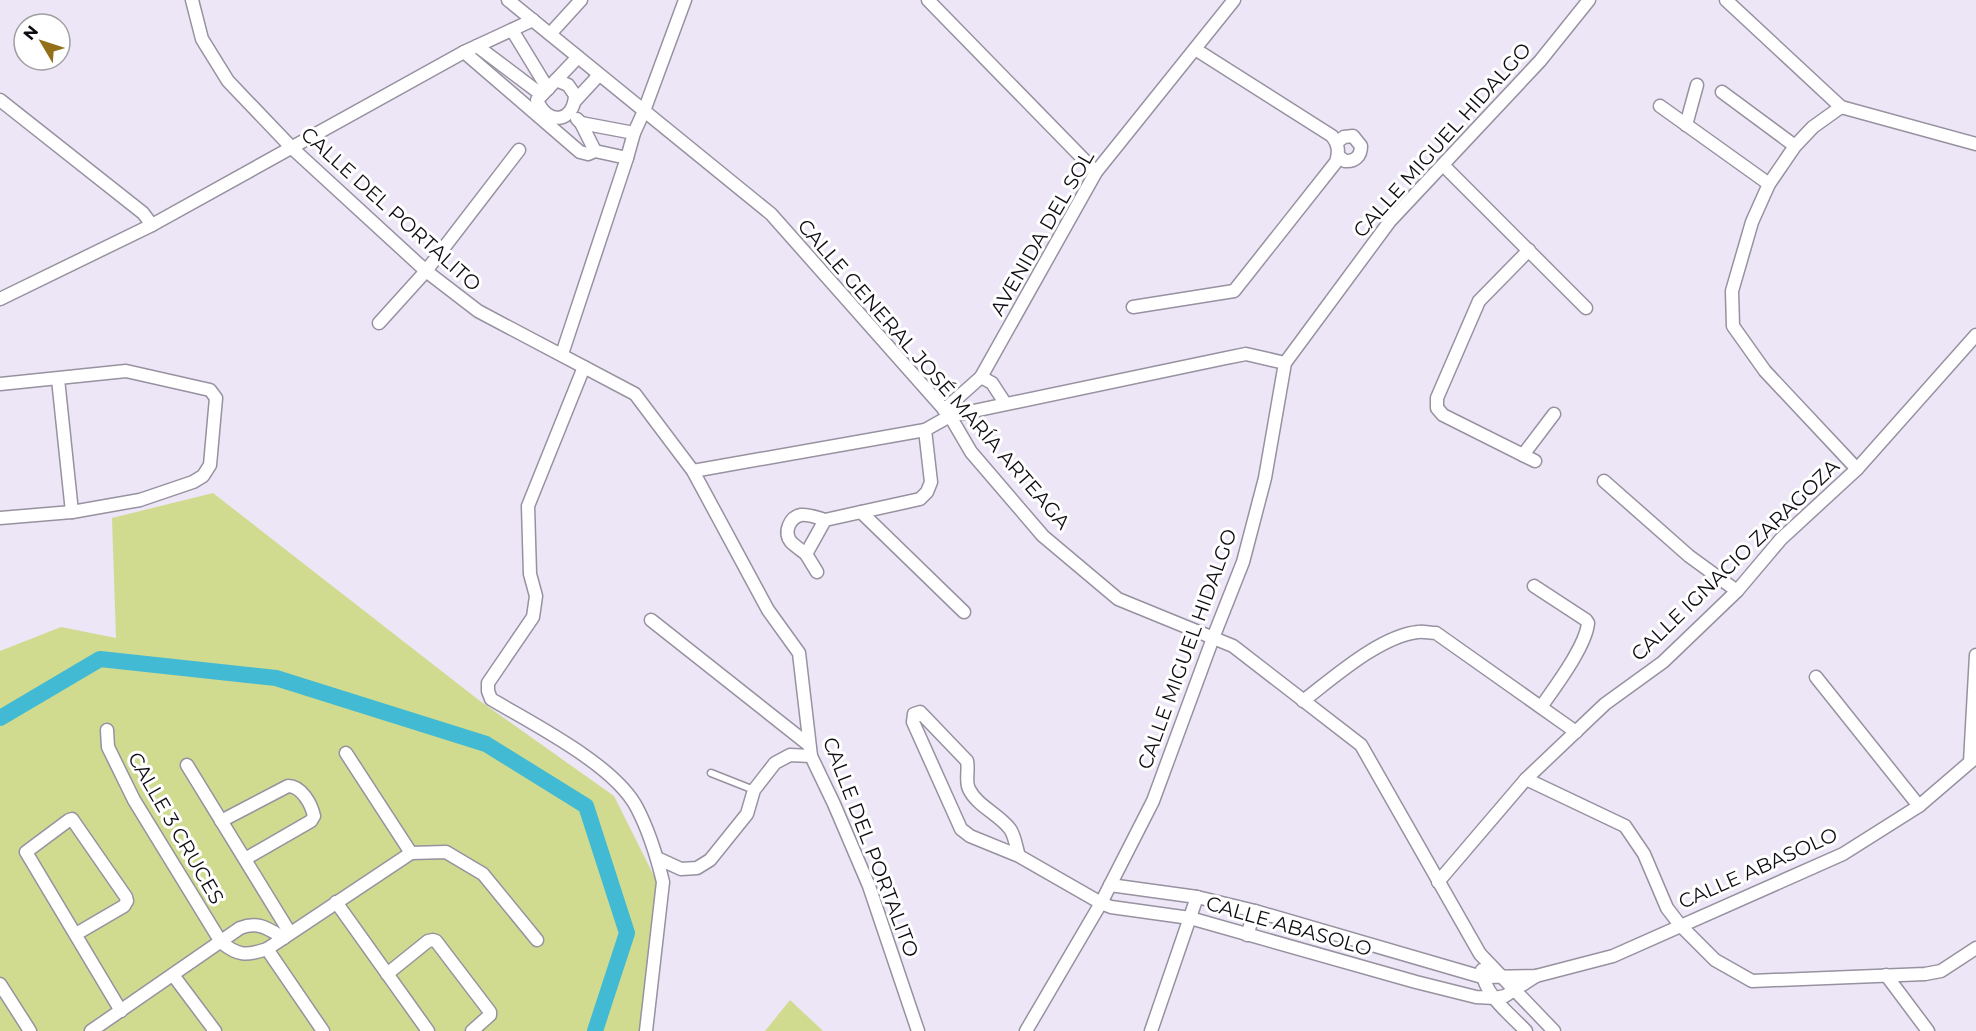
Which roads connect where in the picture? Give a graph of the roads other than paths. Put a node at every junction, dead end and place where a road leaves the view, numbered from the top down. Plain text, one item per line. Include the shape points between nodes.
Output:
1 (192, 0) edge
2 (508, 0) edge
3 (581, 0) edge
4 (685, 0) edge
5 (928, 0) edge
6 (1234, 0) edge
7 (1588, 0) edge
8 (1726, 0) edge
9 (533, 20) junction
10 (512, 30) junction
11 (550, 34) junction
12 (477, 46) junction
13 (1195, 49) junction
14 (464, 52) junction
15 (578, 57) junction
16 (599, 75) junction
17 (1697, 85) dead end
18 (1722, 92) dead end
19 (542, 95) junction
20 (0, 100) edge
21 (1659, 106) dead end
22 (572, 107) junction
23 (1841, 107) junction
24 (644, 111) junction
25 (581, 123) junction
26 (1686, 125) junction
27 (634, 133) junction
28 (1337, 142) junction
29 (1976, 144) edge
30 (1795, 146) junction
31 (292, 148) junction
32 (519, 150) dead end
33 (595, 152) junction
34 (1338, 156) junction
35 (627, 158) junction
36 (1443, 165) junction
37 (1096, 172) junction
38 (1769, 184) junction
39 (152, 225) junction
40 (1528, 249) junction
41 (426, 271) junction
42 (0, 299) edge
43 (1133, 307) dead end
44 (1587, 308) dead end
45 (379, 323) dead end
46 (1976, 335) edge
47 (562, 354) junction
48 (1284, 363) junction
49 (584, 367) junction
50 (981, 377) junction
51 (58, 379) junction
52 (0, 384) edge
53 (1005, 403) junction
54 (947, 413) junction
55 (1554, 414) dead end
56 (925, 430) junction
57 (1523, 455) junction
58 (1535, 461) dead end
59 (1857, 469) junction
60 (693, 471) junction
61 (1604, 481) dead end
62 (72, 512) junction
63 (861, 512) junction
64 (0, 518) edge
65 (825, 520) junction
66 (806, 554) junction
67 (817, 572) dead end
68 (1534, 586) dead end
69 (1737, 591) junction
70 (964, 612) dead end
71 (651, 620) dead end
72 (1213, 638) junction
73 (1976, 656) edge
74 (1816, 677) dead end
75 (1303, 701) junction
76 (1541, 707) junction
77 (107, 730) dead end
78 (1576, 732) junction
79 (810, 750) junction
80 (345, 753) dead end
81 (1973, 760) edge
82 (187, 765) dead end
83 (711, 773) dead end
84 (1526, 778) junction
85 (754, 790) junction
86 (1919, 806) junction
87 (221, 821) junction
88 (411, 853) junction
89 (1019, 856) junction
90 (657, 858) junction
91 (245, 859) junction
92 (1438, 882) junction
93 (1110, 885) junction
94 (1134, 889) junction
95 (1197, 897) junction
96 (336, 902) junction
97 (1101, 903) junction
98 (1131, 910) junction
99 (1255, 911) junction
100 (1190, 918) junction
101 (1680, 925) junction
102 (76, 934) junction
103 (287, 935) junction
104 (1248, 935) junction
105 (537, 940) dead end
106 (221, 942) junction
107 (1976, 948) edge
108 (267, 949) junction
109 (1480, 954) junction
110 (1460, 971) junction
111 (387, 974) junction
112 (173, 975) junction
113 (1886, 975) junction
114 (1499, 976) junction
115 (1536, 976) junction
116 (1482, 977) junction
117 (0, 984) edge
118 (1449, 991) junction
119 (1515, 991) junction
120 (1494, 999) junction
121 (122, 1011) junction
122 (30, 1031) edge
123 (91, 1031) edge
124 (215, 1031) edge
125 (323, 1031) edge
126 (428, 1031) edge
127 (472, 1031) edge
128 (646, 1031) edge
129 (918, 1031) edge
130 (1026, 1031) edge
131 (1151, 1031) edge
132 (1526, 1031) edge
133 (1554, 1031) edge
134 (1928, 1031) edge

1 - 31 street, CALLE DEL PORTALITO via 202,39 228,81
2 - 9 street, CALLE GENERAL JOSÉ MARÍA ARTEAGA
3 - 11 street
4 - 24 street
5 - 37 street
6 - 13 street, AVENIDA DEL SOL
7 - 36 street, CALLE MIGUEL HIDALGO via 1540,61
8 - 23 street
9 - 10 street
9 - 11 street, CALLE GENERAL JOSÉ MARÍA ARTEAGA
10 - 12 street
10 - 19 street
11 - 15 street, CALLE GENERAL JOSÉ MARÍA ARTEAGA
12 - 14 street
12 - 19 street
13 - 28 street
13 - 37 street, AVENIDA DEL SOL
14 - 19 street
14 - 31 street
15 - 16 street, CALLE GENERAL JOSÉ MARÍA ARTEAGA
15 - 19 street
16 - 22 street
16 - 24 street, CALLE GENERAL JOSÉ MARÍA ARTEAGA
17 - 26 street
18 - 30 street
19 - 22 street via 543,112 548,116 559,118
19 - 22 street via 563,82 575,95
19 - 33 street via 580,152
20 - 39 street via 143,213
21 - 26 street
22 - 25 street
23 - 29 street
23 - 30 street
24 - 27 street
24 - 54 street, CALLE GENERAL JOSÉ MARÍA ARTEAGA via 771,214
25 - 27 street
25 - 33 street
26 - 38 street
27 - 35 street
28 - 34 street
28 - 34 street via 1348,136 1356,138 1361,146 1360,154 1353,160 1345,161
30 - 38 street
31 - 39 street
31 - 41 street, CALLE DEL PORTALITO
32 - 41 street
33 - 35 street
34 - 43 street via 1233,291
35 - 47 street
36 - 40 street
36 - 48 street, CALLE MIGUEL HIDALGO via 1390,221
37 - 50 street, AVENIDA DEL SOL
38 - 59 street via 1752,222 1732,291 1733,326 1765,371
39 - 42 street
40 - 44 street
40 - 57 street via 1479,301 1437,398 1437,408 1443,415
41 - 45 street
41 - 47 street, CALLE DEL PORTALITO via 478,311
46 - 59 street, CALLE IGNACIO ZARAGOZA
47 - 49 street, CALLE DEL PORTALITO
48 - 53 street via 1246,354
48 - 72 street, CALLE MIGUEL HIDALGO via 1264,478 1243,562
49 - 60 street, CALLE DEL PORTALITO via 635,394
49 - 90 street via 528,506 530,574 536,596 533,618 488,683 488,692 490,699 594,762 625,791 637,807
50 - 53 street via 992,383
50 - 54 street, AVENIDA DEL SOL
51 - 52 street
51 - 62 street
51 - 62 street via 126,371 210,390 216,398 210,465 203,476 140,500
53 - 54 street
54 - 56 street
54 - 72 street, CALLE GENERAL JOSÉ MARÍA ARTEAGA via 971,452 1043,536 1118,599
55 - 57 street
56 - 60 street
56 - 63 street via 931,482 927,492 920,499
57 - 58 street
59 - 69 street, CALLE IGNACIO ZARAGOZA via 1781,539
60 - 79 street, CALLE DEL PORTALITO via 768,610 799,653
61 - 69 street via 1689,556
62 - 64 street
63 - 65 street
63 - 70 street
65 - 66 street
65 - 66 street via 804,515 790,522 788,537
66 - 67 street
68 - 76 street via 1588,623 1567,670
69 - 78 street, CALLE IGNACIO ZARAGOZA via 1663,662 1605,704
71 - 79 street
72 - 75 street, CALLE GENERAL JOSÉ MARÍA ARTEAGA via 1233,646
72 - 93 street, CALLE MIGUEL HIDALGO via 1153,801
73 - 81 street
74 - 86 street
75 - 76 street via 1392,638 1417,632 1436,633
75 - 92 street, CALLE GENERAL JOSÉ MARÍA ARTEAGA via 1361,745
76 - 78 street
77 - 106 street, CALLE 3 CRUCES via 108,747 134,800
78 - 84 street, CALLE IGNACIO ZARAGOZA
79 - 85 street via 775,763
79 - 129 street, CALLE DEL PORTALITO via 869,886
80 - 88 street
81 - 86 street, CALLE ABASOLO
82 - 87 street
83 - 85 lane
84 - 92 street, CALLE IGNACIO ZARAGOZA
84 - 101 street via 1625,826 1644,854 1667,908
85 - 90 street via 747,814 710,860 698,868 681,869
86 - 101 street, CALLE ABASOLO via 1843,854
87 - 91 street
87 - 91 street via 288,786 300,789 313,810 311,821
88 - 96 street
88 - 105 street via 446,852 483,874
89 - 89 street, CALLE ABASOLO via 961,829 913,722 914,714 920,712 967,761 967,786 1012,831
89 - 97 street, CALLE ABASOLO
90 - 128 street via 663,882
91 - 103 street
92 - 109 street, CALLE GENERAL JOSÉ MARÍA ARTEAGA
93 - 94 street, CALLE ABASOLO
93 - 97 street, CALLE MIGUEL HIDALGO
94 - 95 street, CALLE ABASOLO
94 - 98 street
95 - 99 street, CALLE ABASOLO
95 - 100 street
96 - 103 street
96 - 111 street
97 - 98 street, CALLE ABASOLO
97 - 130 street, CALLE MIGUEL HIDALGO
98 - 100 street, CALLE ABASOLO
99 - 104 street
99 - 110 street, CALLE ABASOLO
100 - 104 street, CALLE ABASOLO
100 - 131 street
101 - 113 street via 1715,960 1752,981
101 - 115 street, CALLE ABASOLO via 1613,956
102 - 102 street via 26,852 72,819 127,901
102 - 121 street
103 - 106 street via 251,924
103 - 108 street
104 - 118 street, CALLE ABASOLO
106 - 108 street via 238,953
106 - 112 street
107 - 113 street via 1941,970
108 - 125 street
109 - 114 street, CALLE GENERAL JOSÉ MARÍA ARTEAGA
109 - 116 street, CALLE GENERAL JOSÉ MARÍA ARTEAGA
110 - 116 street, CALLE ABASOLO
110 - 118 street
111 - 126 street
111 - 127 street via 428,941 436,941 490,1012 488,1019
112 - 121 street
112 - 124 street
113 - 134 street
114 - 115 street, CALLE ABASOLO
114 - 116 street, CALLE ABASOLO
114 - 119 street, CALLE GENERAL JOSÉ MARÍA ARTEAGA
115 - 119 street, CALLE ABASOLO
116 - 120 street, CALLE GENERAL JOSÉ MARÍA ARTEAGA
117 - 122 street
118 - 120 street, CALLE ABASOLO
119 - 120 street, CALLE ABASOLO
119 - 133 street, CALLE GENERAL JOSÉ MARÍA ARTEAGA
120 - 132 street, CALLE GENERAL JOSÉ MARÍA ARTEAGA
121 - 123 street

